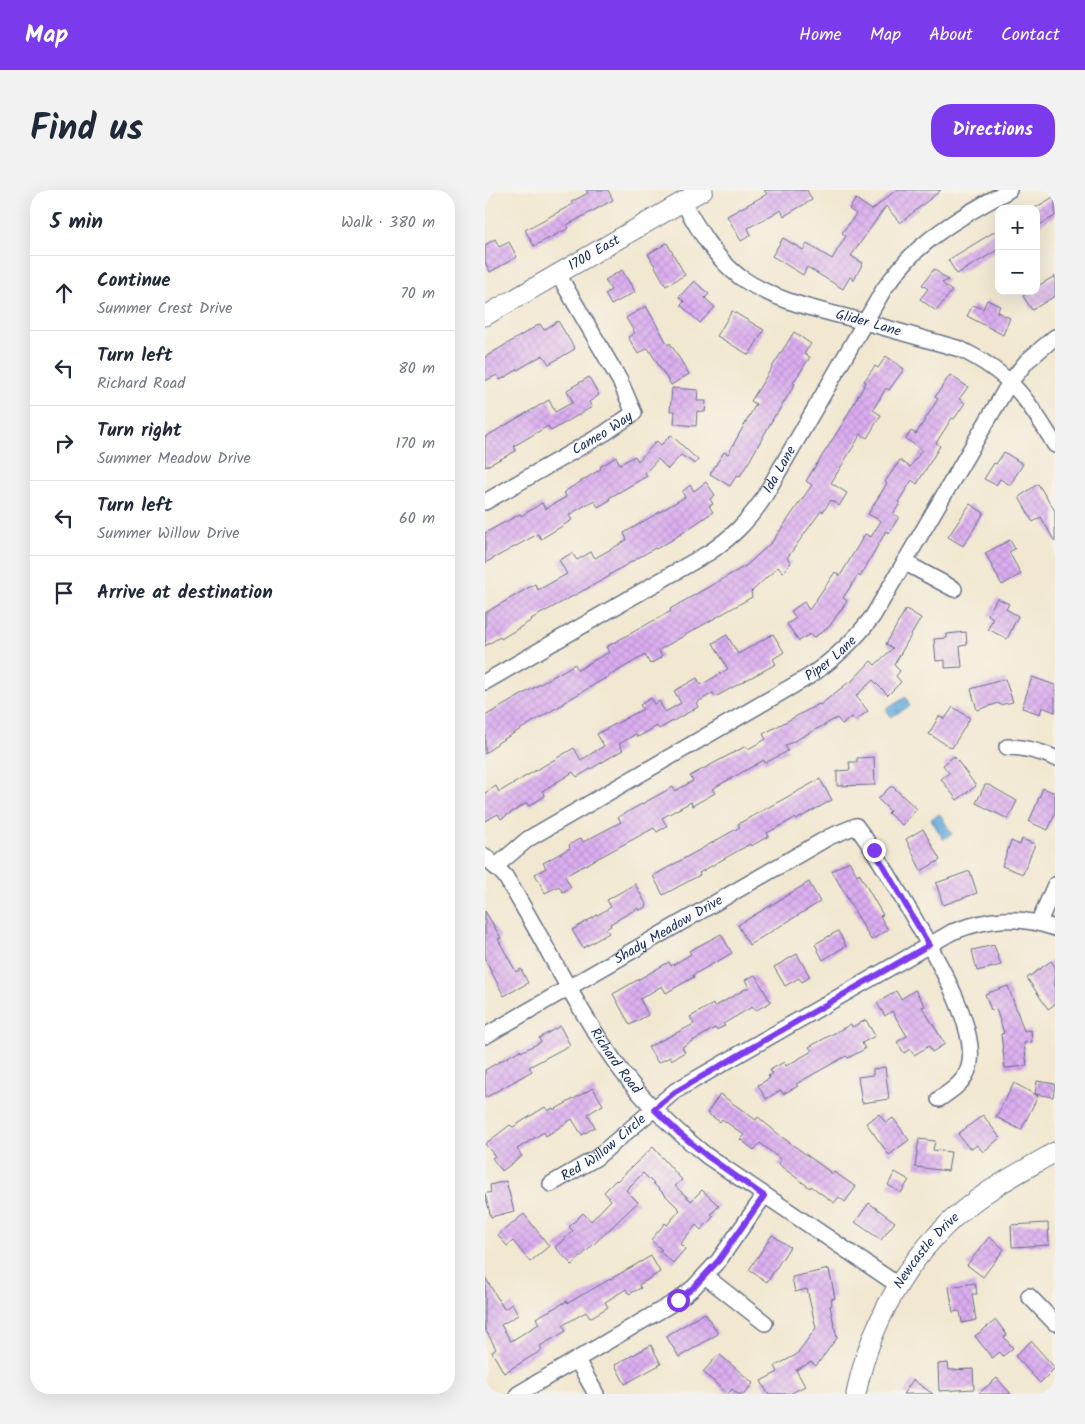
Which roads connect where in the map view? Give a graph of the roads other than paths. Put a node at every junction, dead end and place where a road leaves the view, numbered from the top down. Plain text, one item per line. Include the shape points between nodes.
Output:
1 (703, 190) edge
2 (1009, 190) edge
3 (683, 202) junction
4 (558, 274) junction
5 (485, 316) edge
6 (865, 322) junction
7 (1055, 337) edge
8 (1010, 382) junction
9 (1055, 445) edge
10 (485, 502) edge
11 (904, 562) junction
12 (954, 589) dead end
13 (485, 682) edge
14 (1007, 747) dead end
15 (1055, 758) edge
16 (490, 861) edge
17 (1055, 885) edge
18 (1039, 922) junction
19 (1055, 928) edge
20 (929, 945) junction
21 (569, 987) junction
22 (485, 1036) edge
23 (939, 1099) dead end
24 (654, 1109) junction
25 (1055, 1152) edge
26 (551, 1184) dead end
27 (764, 1196) junction
28 (705, 1276) junction
29 (898, 1285) junction
30 (1029, 1296) dead end
31 (1055, 1322) edge
32 (765, 1323) dead end
33 (577, 1360) junction
34 (518, 1394) edge
35 (596, 1394) edge
36 (856, 1394) edge

1 - 3 street, 1700 East
2 - 6 street, Ida Lane via 920,247 884,289
3 - 4 street, 1700 East
3 - 6 street, Glider Lane via 715,253 740,276 768,293 800,305
4 - 5 street, 1700 East
4 - 10 street, Cameo Way via 620,381 634,413
6 - 8 street, Glider Lane via 960,349 977,357
6 - 13 street, Ida Lane via 761,502 731,538
7 - 8 street, Piper Lane via 1027,361
8 - 9 street, Glider Lane via 1025,396
8 - 11 street, Piper Lane
11 - 12 street
11 - 16 street, Piper Lane via 860,634 827,665
14 - 15 street via 1022,747
16 - 21 street, Richard Road via 505,876
17 - 18 street
18 - 19 street, Red Willow Circle
18 - 20 street, Red Willow Circle via 999,919 974,923
20 - 21 street, Shady Meadow Drive via 874,850 856,826 829,837
20 - 23 street via 958,1002 971,1051 969,1068 957,1087
20 - 24 street, Red Willow Circle via 675,1092
21 - 22 street, Shady Meadow Drive
21 - 24 street, Richard Road via 598,1037
24 - 26 street, Red Willow Circle via 596,1158
24 - 27 street, Richard Road via 707,1156
25 - 29 street, Newcastle Drive via 988,1191 959,1214 925,1248
27 - 28 street
27 - 29 street, Richard Road
28 - 32 street
28 - 33 street via 678,1300
29 - 36 street, Newcastle Drive via 878,1322
30 - 31 street
33 - 34 street
33 - 35 street

